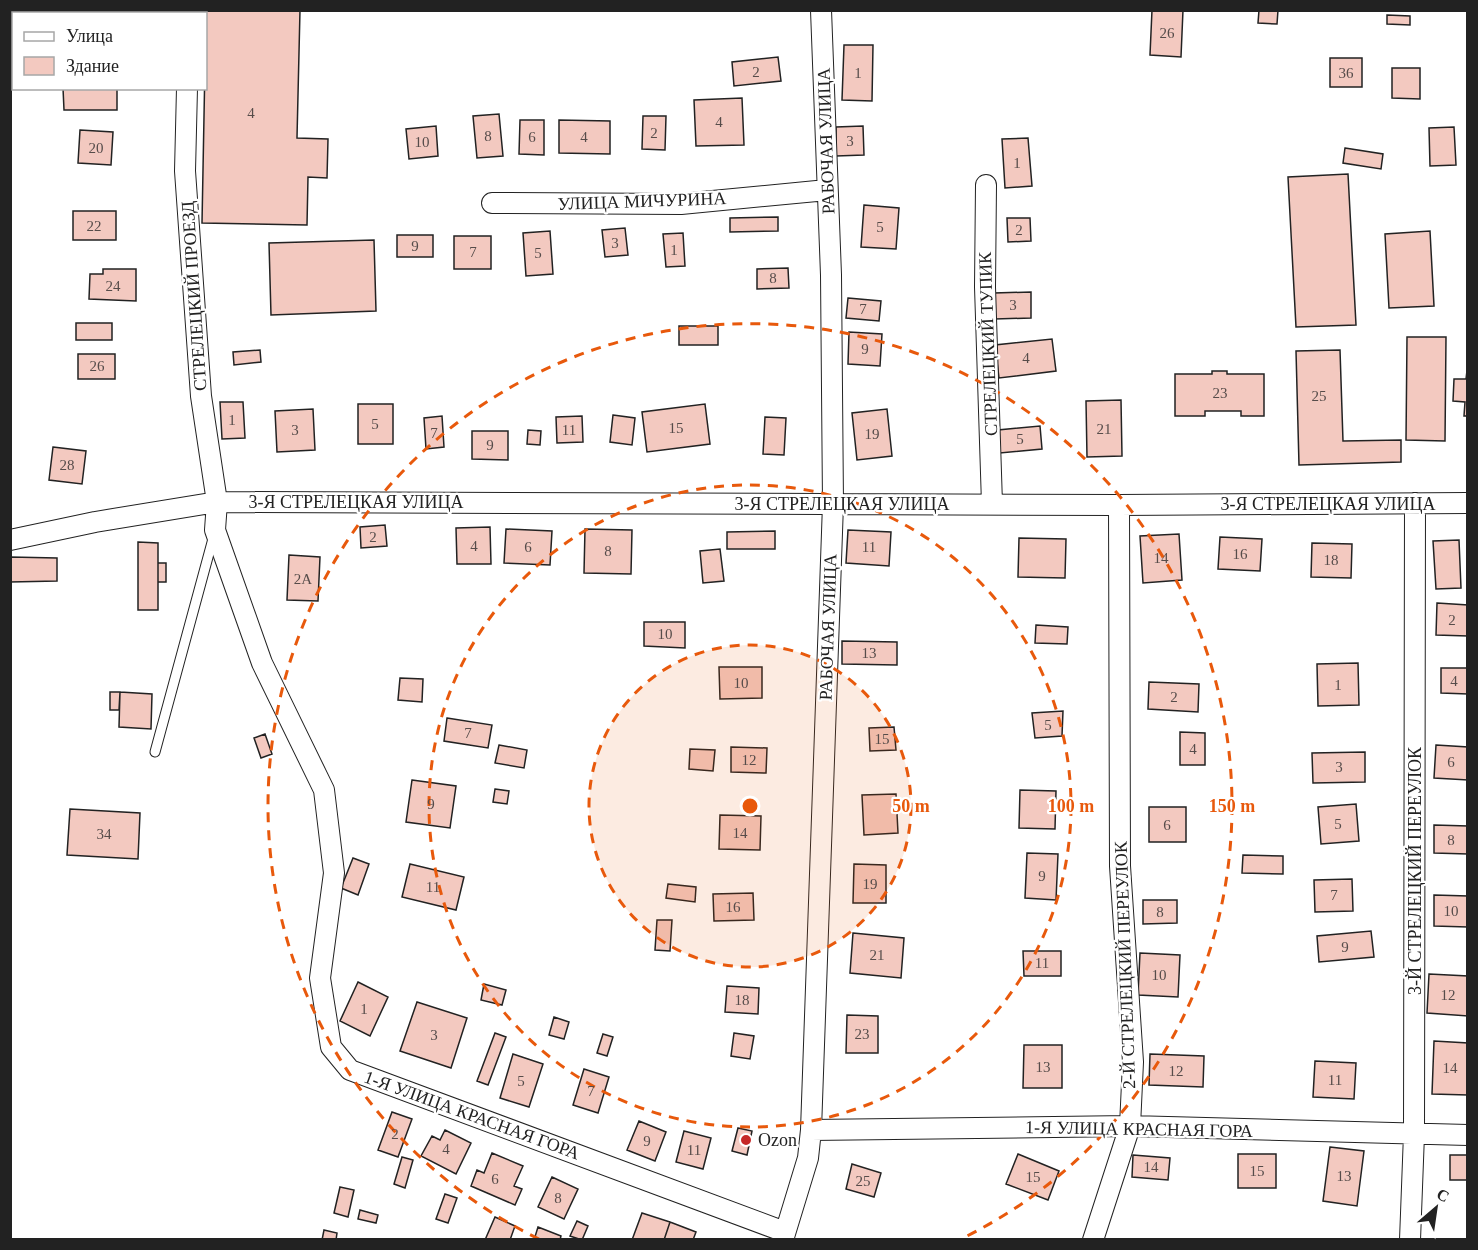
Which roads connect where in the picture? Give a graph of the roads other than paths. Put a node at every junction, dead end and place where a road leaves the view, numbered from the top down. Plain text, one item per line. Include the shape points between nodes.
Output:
1 (821, 10) edge
2 (187, 90) edge
3 (986, 184) dead end
4 (827, 190) junction
5 (492, 203) dead end
6 (217, 502) junction
7 (1415, 503) junction
8 (1467, 503) edge
9 (833, 504) junction
10 (992, 504) junction
11 (1119, 505) junction
12 (215, 530) junction
13 (10, 540) edge
14 (155, 752) dead end
15 (1130, 1126) junction
16 (811, 1130) junction
17 (1414, 1134) junction
18 (1467, 1135) edge
19 (784, 1236) edge
20 (1093, 1239) edge
21 (1410, 1239) edge

1 - 4 street, РАБОЧАЯ УЛИЦА
2 - 6 street, СТРЕЛЕЦКИЙ ПРОЕЗД via 185,171 200,384
3 - 10 street, СТРЕЛЕЦКИЙ ТУПИК
4 - 5 street, УЛИЦА МИЧУРИНА via 681,204
4 - 9 street, РАБОЧАЯ УЛИЦА
6 - 9 street, 3-Я СТРЕЛЕЦКАЯ УЛИЦА
6 - 12 street, 1-Я УЛИЦА КРАСНАЯ ГОРА
6 - 13 street, 3-Я СТРЕЛЕЦКАЯ УЛИЦА
7 - 8 street, 3-Я СТРЕЛЕЦКАЯ УЛИЦА
7 - 11 street, 3-Я СТРЕЛЕЦКАЯ УЛИЦА
7 - 17 street, 3-Й СТРЕЛЕЦКИЙ ПЕРЕУЛОК
9 - 10 street, 3-Я СТРЕЛЕЦКАЯ УЛИЦА
9 - 16 street, РАБОЧАЯ УЛИЦА
10 - 11 street, 3-Я СТРЕЛЕЦКАЯ УЛИЦА
11 - 15 street, 2-Й СТРЕЛЕЦКИЙ ПЕРЕУЛОК via 1120,866 1132,1062
12 - 14 lane
12 - 19 street, 1-Я УЛИЦА КРАСНАЯ ГОРА via 262,663 324,790 334,873 320,978 330,1047 350,1070
15 - 16 street, 1-Я УЛИЦА КРАСНАЯ ГОРА
15 - 17 street, 1-Я УЛИЦА КРАСНАЯ ГОРА
15 - 20 street, 2-Й СТРЕЛЕЦКИЙ ПЕРЕУЛОК
16 - 19 street, РАБОЧАЯ УЛИЦА via 808,1158
17 - 18 street, 1-Я УЛИЦА КРАСНАЯ ГОРА
17 - 21 street, 3-Й СТРЕЛЕЦКИЙ ПЕРЕУЛОК

